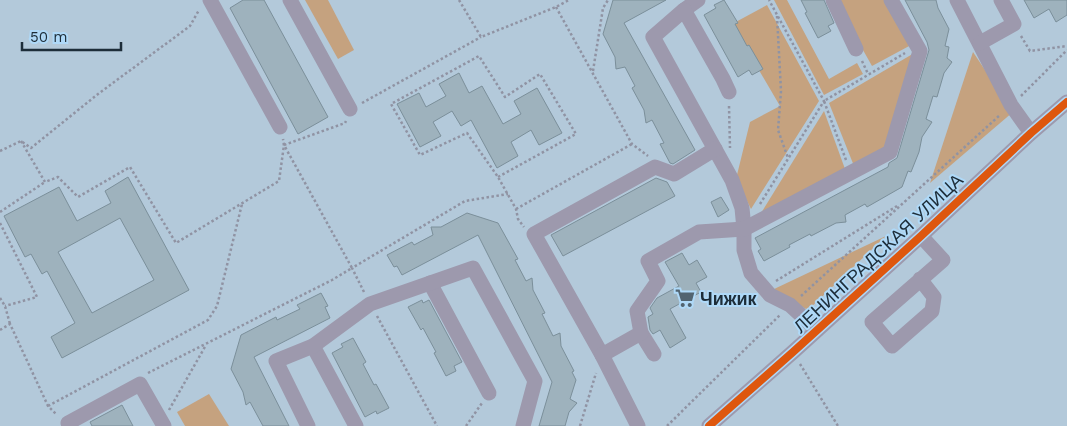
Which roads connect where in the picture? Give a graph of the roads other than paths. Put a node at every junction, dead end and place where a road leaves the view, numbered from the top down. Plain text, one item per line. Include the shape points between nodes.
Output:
1 (290, 0) edge
2 (698, 0) edge
3 (833, 0) edge
4 (891, 0) edge
5 (957, 0) edge
6 (1002, 0) edge
7 (206, 3) edge
8 (684, 10) junction
9 (980, 43) junction
10 (856, 49) dead end
11 (728, 92) road end
12 (1067, 102) edge
13 (350, 109) road end
14 (280, 127) dead end
15 (1031, 133) junction
16 (715, 149) junction
17 (744, 229) junction
18 (921, 236) junction
19 (920, 279) dead end
20 (430, 283) junction
21 (817, 330) junction
22 (641, 333) junction
23 (314, 346) junction
24 (654, 354) dead end
25 (602, 355) junction
26 (489, 394) road end
27 (65, 422) edge
28 (163, 424) edge
29 (308, 426) edge
30 (356, 426) edge
31 (523, 426) edge
32 (638, 426) edge
33 (709, 426) edge

1 - 13 street
2 - 8 street
3 - 10 street
4 - 17 street via 920,51 890,152
5 - 9 street
6 - 9 street via 1014,24
7 - 14 street
8 - 11 street
8 - 16 street via 653,37
9 - 15 street via 1011,105
12 - 15 street, ЛЕНИНГРАДСКАЯ УЛИЦА
15 - 18 street, ЛЕНИНГРАДСКАЯ УЛИЦА
16 - 17 street via 732,180 742,208
16 - 25 street via 674,174 655,167 534,234
17 - 21 street via 744,250 751,273 770,295 790,305
17 - 22 street via 699,232 648,261 658,281 637,311
18 - 19 street via 942,260
18 - 21 street, ЛЕНИНГРАДСКАЯ УЛИЦА
20 - 23 street via 370,304
20 - 26 street
20 - 31 street via 473,268 535,380
21 - 33 street, ЛЕНИНГРАДСКАЯ УЛИЦА
22 - 24 street
22 - 25 street
23 - 29 street via 276,362
23 - 30 street
25 - 32 street
27 - 28 street via 140,384

